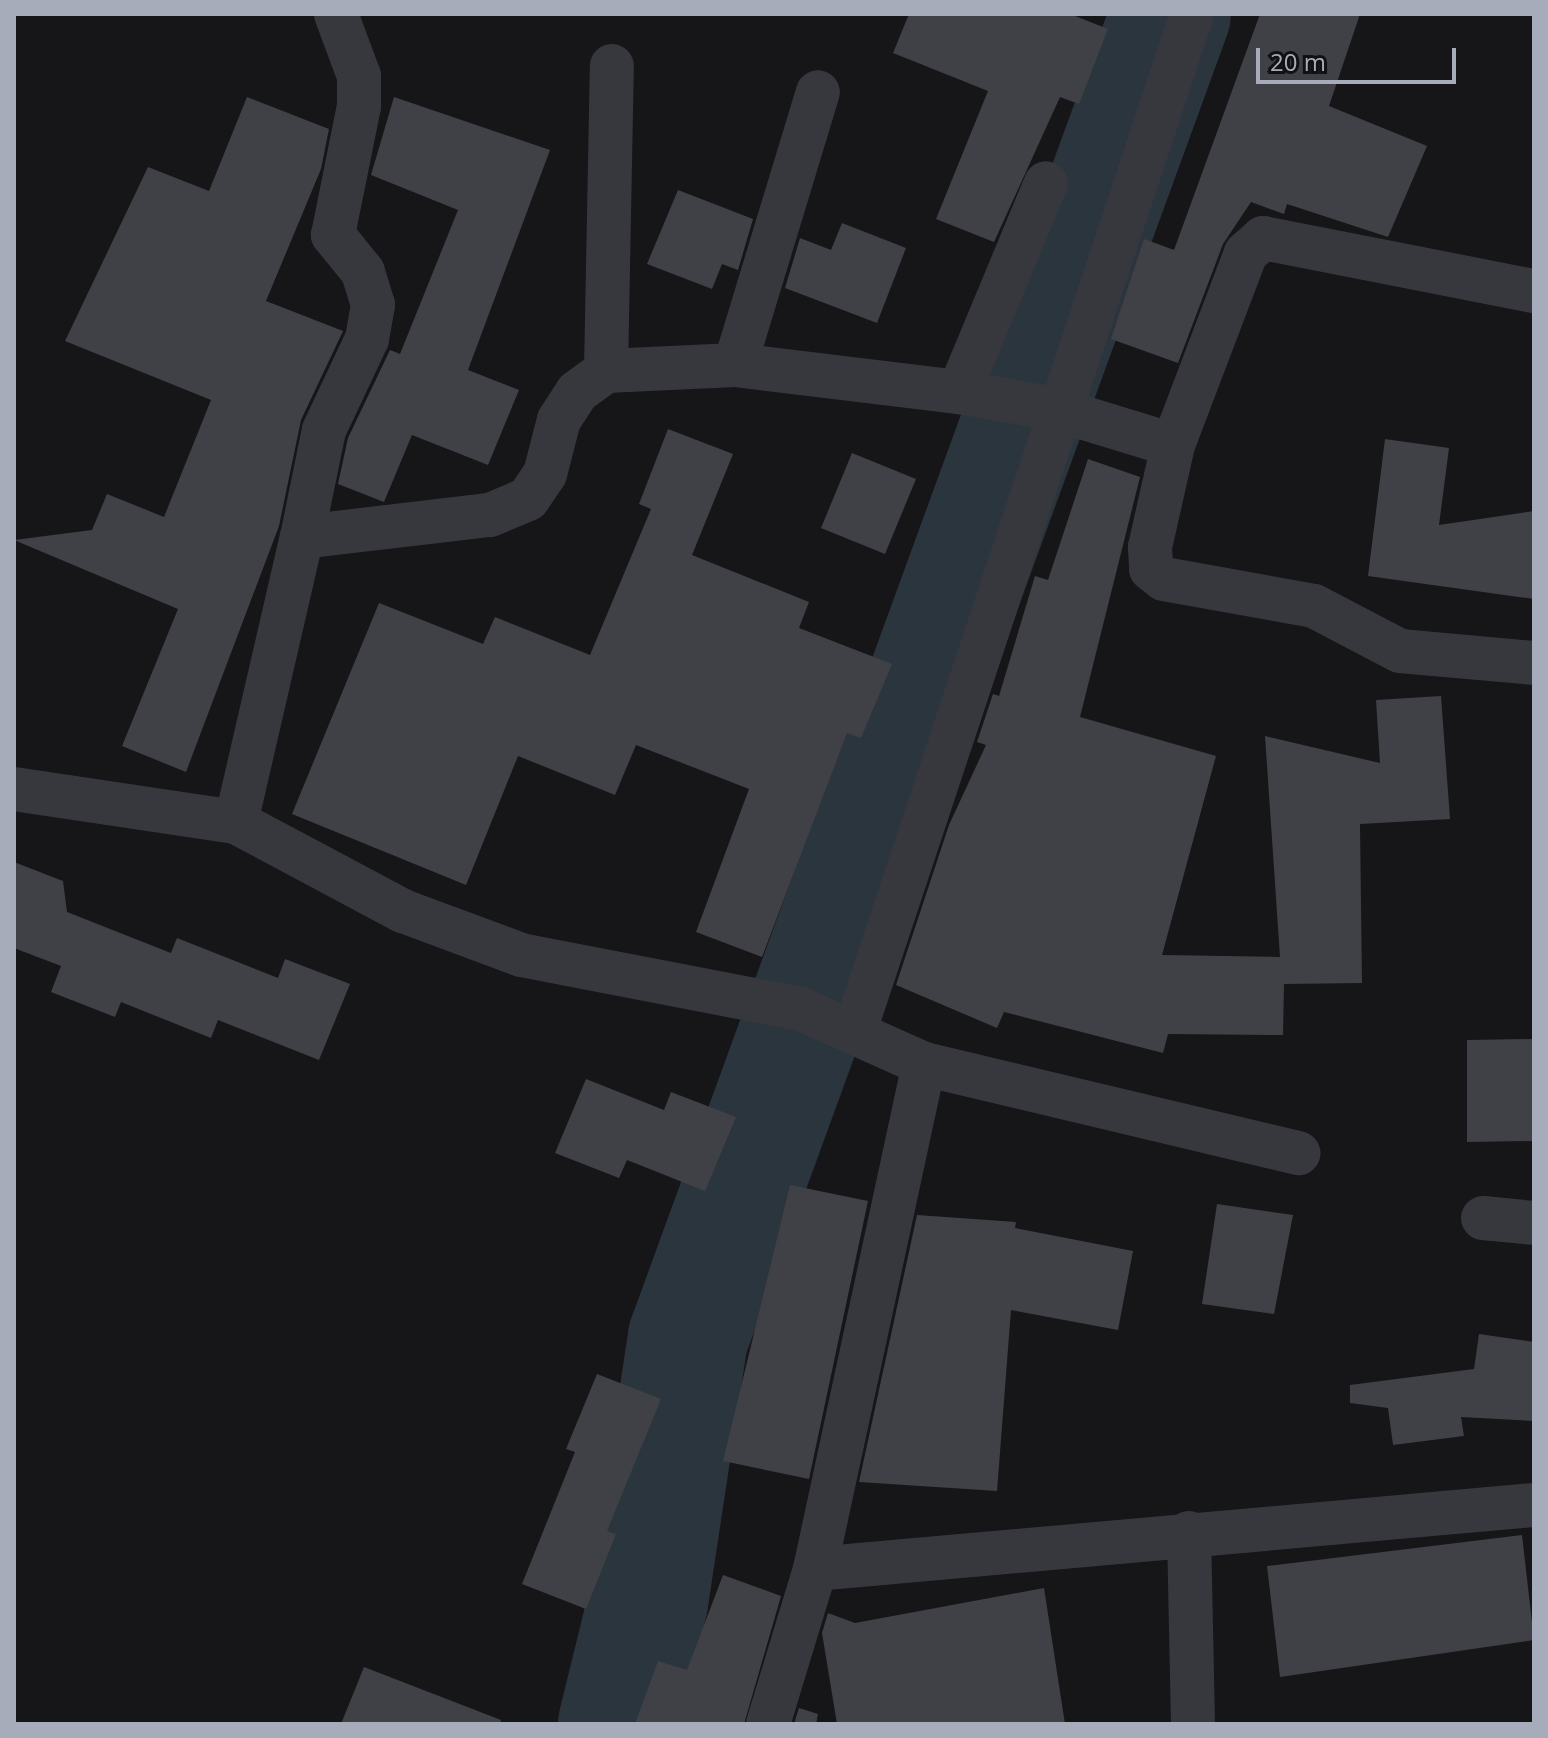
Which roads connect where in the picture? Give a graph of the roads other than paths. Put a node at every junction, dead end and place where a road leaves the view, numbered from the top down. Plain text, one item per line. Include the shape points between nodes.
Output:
1 (336, 14) edge
2 (1192, 14) edge
3 (612, 66) dead end
4 (818, 92) dead end
5 (1046, 183) dead end
6 (1534, 291) edge
7 (735, 365) junction
8 (606, 371) junction
9 (968, 393) junction
10 (1049, 408) junction
11 (1173, 445) junction
12 (302, 537) junction
13 (1534, 663) edge
14 (14, 789) edge
15 (236, 822) junction
16 (830, 1020) junction
17 (924, 1064) junction
18 (1299, 1153) dead end
19 (1483, 1218) dead end
20 (1534, 1223) edge
21 (1534, 1505) edge
22 (1189, 1533) junction
23 (815, 1569) junction
24 (768, 1724) edge
25 (1193, 1724) edge

1 - 12 street via 359,76 359,106 333,235 363,272 373,305 367,339 324,430
2 - 10 street
3 - 8 street
4 - 7 street
5 - 9 street
6 - 11 street via 1263,238 1246,253
7 - 8 street
7 - 9 street
8 - 12 street via 577,392 559,420 545,474 528,499 490,515
9 - 10 street
10 - 11 street
10 - 16 street
11 - 13 street via 1150,547 1151,569 1164,579 1314,606 1400,651
12 - 15 street
14 - 15 street
15 - 16 street via 403,911 521,955
16 - 17 street
17 - 18 street
17 - 23 street
19 - 20 street
21 - 22 street
22 - 23 street
22 - 25 street
23 - 24 street

